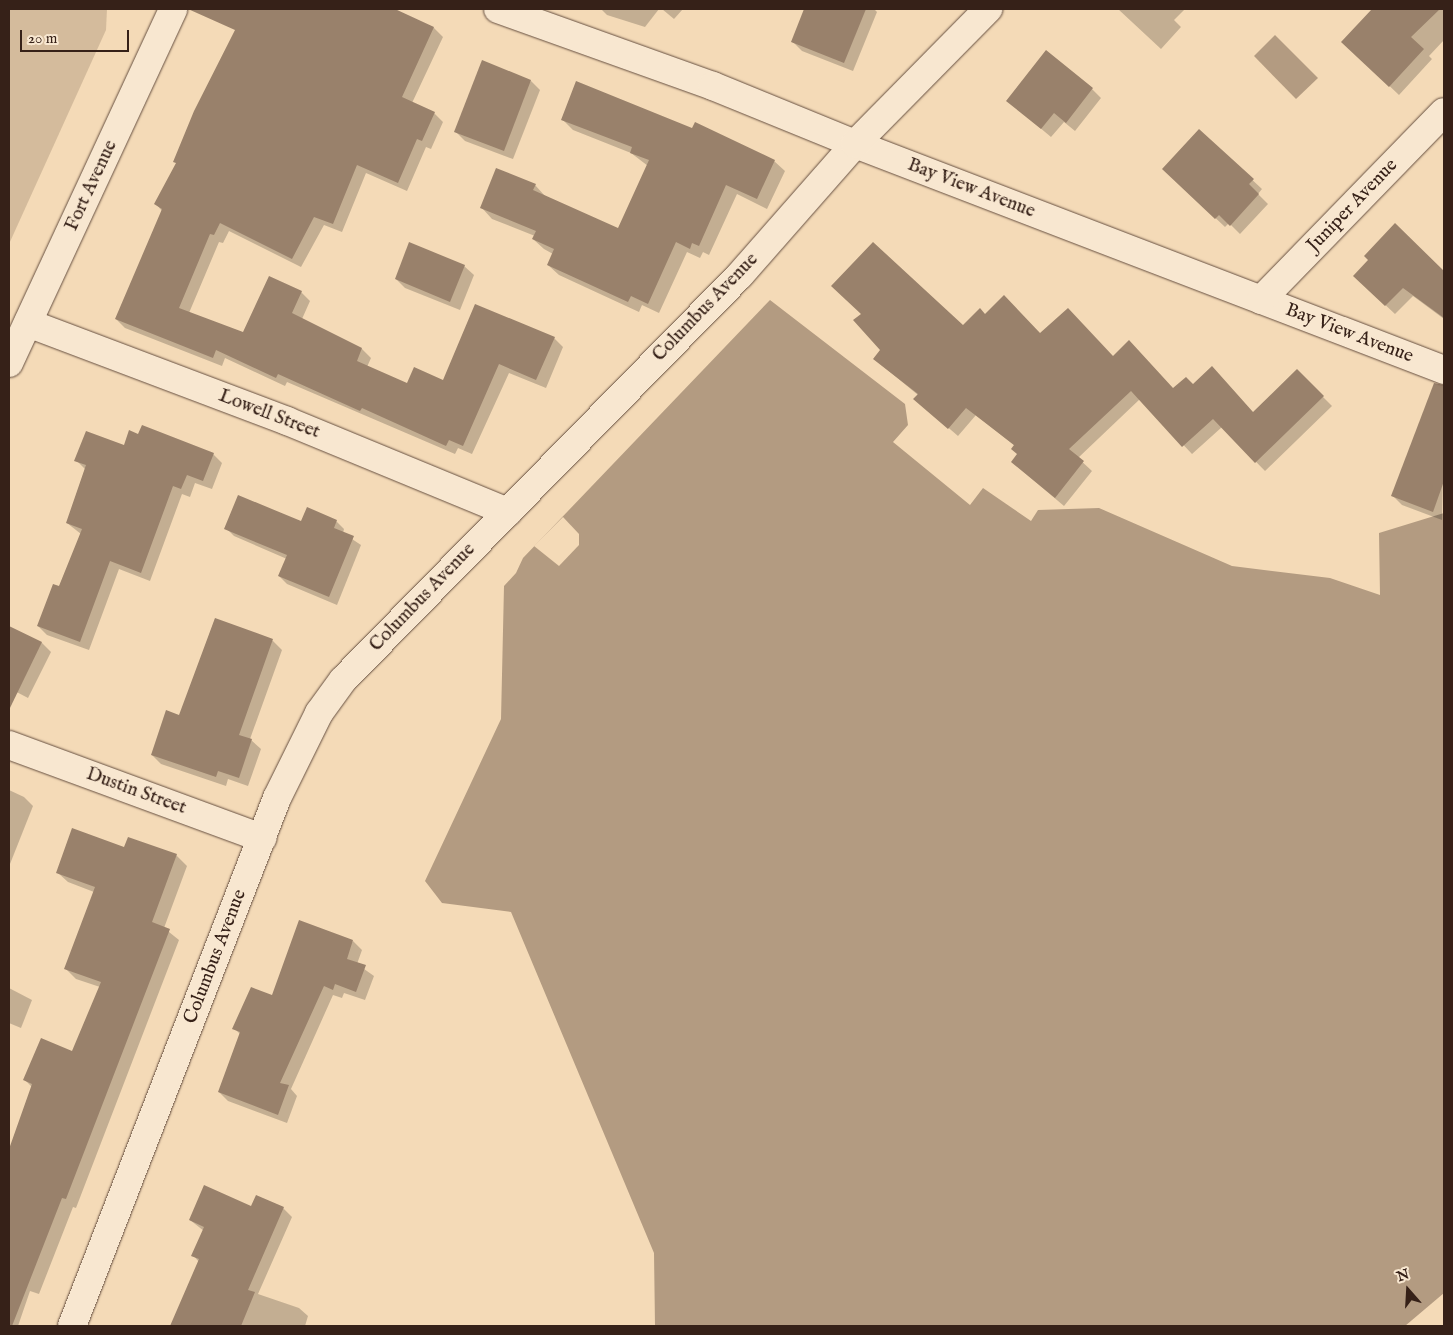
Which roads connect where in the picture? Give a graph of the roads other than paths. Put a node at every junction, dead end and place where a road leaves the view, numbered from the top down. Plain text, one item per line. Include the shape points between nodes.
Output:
1 (173, 9) edge
2 (988, 9) edge
3 (511, 11) edge
4 (1444, 112) edge
5 (855, 144) junction
6 (1262, 300) junction
7 (28, 323) junction
8 (9, 363) edge
9 (1444, 370) edge
10 (508, 512) junction
11 (9, 745) edge
12 (262, 838) junction
13 (72, 1326) edge

1 - 7 street, Fort Avenue
2 - 5 street, Columbus Avenue
3 - 5 street, Bay View Avenue via 713,86
4 - 6 street, Juniper Avenue
5 - 6 street, Bay View Avenue
5 - 10 street, Columbus Avenue via 740,275
6 - 9 street, Bay View Avenue
7 - 8 street, Fort Avenue
7 - 10 street, Lowell Street via 287,421
10 - 12 street, Columbus Avenue via 343,680 302,743
11 - 12 street, Dustin Street
12 - 13 street, Columbus Avenue

